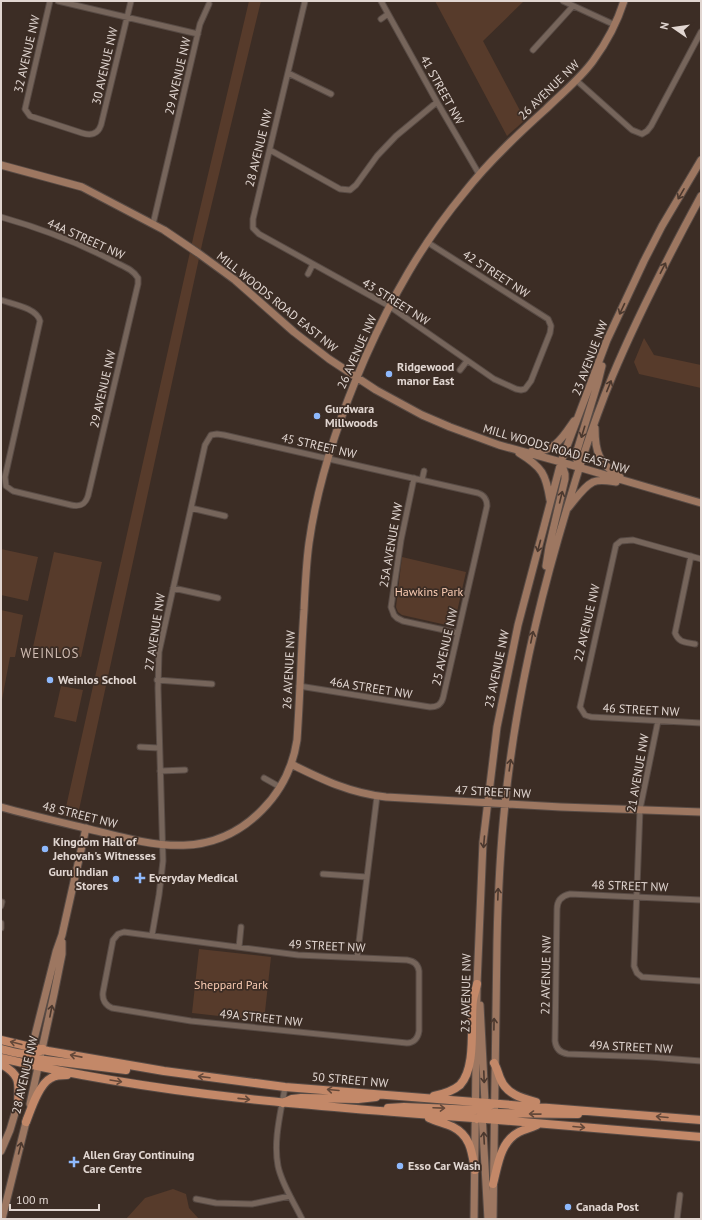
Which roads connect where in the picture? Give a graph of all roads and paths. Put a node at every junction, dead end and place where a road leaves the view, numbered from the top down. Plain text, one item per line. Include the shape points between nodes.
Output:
1 (50, 1) edge
2 (58, 1) edge
3 (131, 1) edge
4 (305, 1) edge
5 (381, 1) edge
6 (563, 1) edge
7 (624, 1) edge
8 (209, 4) dead end
9 (573, 6) junction
10 (388, 14) junction
11 (127, 17) junction
12 (381, 19) dead end
13 (615, 25) junction
14 (701, 32) edge
15 (198, 34) junction
16 (533, 50) dead end
17 (288, 73) junction
18 (576, 80) junction
19 (331, 94) dead end
20 (437, 102) junction
21 (94, 134) joint
22 (270, 150) junction
23 (701, 160) edge
24 (1, 166) edge
25 (479, 174) junction
26 (701, 196) edge
27 (1, 217) edge
28 (153, 224) junction
29 (254, 228) joint
30 (427, 242) junction
31 (313, 264) junction
32 (308, 274) dead end
33 (137, 277) joint
34 (1, 300) edge
35 (389, 306) junction
36 (607, 340) junction
37 (466, 361) junction
38 (460, 370) dead end
39 (357, 378) junction
40 (525, 389) joint
41 (581, 410) junction
42 (595, 422) junction
43 (211, 435) joint
44 (512, 449) junction
45 (328, 458) junction
46 (561, 462) junction
47 (578, 467) junction
48 (424, 471) dead end
49 (414, 478) junction
50 (422, 480) junction
51 (629, 482) junction
52 (485, 498) joint
53 (701, 503) edge
54 (191, 508) junction
55 (549, 508) junction
56 (566, 512) junction
57 (225, 516) dead end
58 (691, 556) junction
59 (701, 559) edge
60 (173, 588) junction
61 (543, 590) junction
62 (218, 598) dead end
63 (458, 633) junction
64 (695, 644) dead end
65 (157, 680) junction
66 (212, 684) dead end
67 (299, 686) junction
68 (439, 705) joint
69 (582, 713) joint
70 (658, 721) junction
71 (701, 723) edge
72 (140, 747) dead end
73 (159, 748) junction
74 (291, 764) junction
75 (185, 770) dead end
76 (160, 771) junction
77 (264, 778) dead end
78 (280, 787) junction
79 (377, 796) junction
80 (487, 803) junction
81 (505, 804) junction
82 (1, 807) edge
83 (640, 809) junction
84 (701, 812) edge
85 (245, 824) joint
86 (86, 828) junction
87 (162, 845) junction
88 (323, 874) dead end
89 (367, 877) junction
90 (637, 897) junction
91 (560, 898) joint
92 (701, 900) edge
93 (1, 923) edge
94 (241, 927) dead end
95 (1, 928) edge
96 (62, 935) junction
97 (152, 935) junction
98 (239, 947) junction
99 (357, 958) junction
100 (701, 981) edge
101 (477, 983) junction
102 (107, 1005) joint
103 (1, 1040) edge
104 (414, 1041) joint
105 (1, 1049) edge
106 (43, 1050) junction
107 (31, 1051) junction
108 (560, 1052) joint
109 (1, 1058) edge
110 (701, 1061) edge
111 (40, 1063) junction
112 (494, 1063) junction
113 (1, 1064) edge
114 (28, 1065) junction
115 (164, 1071) junction
116 (77, 1074) junction
117 (285, 1086) junction
118 (395, 1095) junction
119 (428, 1098) junction
120 (18, 1103) junction
121 (282, 1103) junction
122 (556, 1108) junction
123 (358, 1110) junction
124 (485, 1111) junction
125 (602, 1112) junction
126 (425, 1115) junction
127 (701, 1120) edge
128 (26, 1122) junction
129 (540, 1124) junction
130 (701, 1137) edge
131 (1, 1151) edge
132 (475, 1170) junction
133 (493, 1184) junction
134 (680, 1195) dead end
135 (290, 1196) junction
136 (196, 1199) dead end
137 (2, 1219) edge
138 (302, 1219) edge
139 (474, 1219) edge
140 (488, 1219) edge
141 (493, 1219) edge
142 (677, 1219) edge

1 - 21 street, 32 AVENUE NW via 25,106 26,111 30,116 87,135
2 - 11 street
3 - 11 street, 30 AVENUE NW
4 - 17 street, 28 AVENUE NW
5 - 10 street, 41 STREET NW
6 - 9 street
7 - 13 street, 26 AVENUE NW
8 - 15 street, 29 AVENUE NW
9 - 13 street
9 - 16 street
10 - 12 street
10 - 20 street, 41 STREET NW
11 - 15 street
11 - 21 street, 30 AVENUE NW via 101,125
13 - 18 street, 26 AVENUE NW via 601,50
14 - 18 street via 652,126 642,134 632,130
15 - 28 street, 29 AVENUE NW
17 - 19 street
17 - 22 street, 28 AVENUE NW
18 - 25 street, 26 AVENUE NW
20 - 22 street via 396,136 350,190 340,189
20 - 25 street, 41 STREET NW
22 - 29 street, 28 AVENUE NW via 253,219
23 -> 36 street, 23 AVENUE NW via 651,247
24 - 28 street, MILL WOODS ROAD EAST NW via 82,187
25 - 30 street, 26 AVENUE NW
42 -> 26 street, 23 AVENUE NW via 643,308
27 - 33 street, 44A STREET NW via 84,246 131,270
28 - 39 street, MILL WOODS ROAD EAST NW via 235,280 308,344
29 - 31 street, 43 STREET NW via 259,234
30 - 35 street, 26 AVENUE NW
30 - 40 street, 42 STREET NW via 548,319 550,333 531,381
31 - 32 street
31 - 35 street, 43 STREET NW
33 - 34 street, 29 AVENUE NW via 136,292 88,496 80,506 12,491 5,483 40,324 38,315 33,311
35 - 37 street, 43 STREET NW
35 - 39 street, 26 AVENUE NW
36 - 41 street, 23 AVENUE NW
36 -> 47 street via 598,382 576,454
37 - 38 street
37 - 40 street, 43 STREET NW via 501,383 516,389
39 - 44 street, MILL WOODS ROAD EAST NW via 393,400 436,421
39 - 45 street, 26 AVENUE NW
41 - 44 street via 558,443 541,452
41 - 46 street, 23 AVENUE NW
42 - 47 street, 23 AVENUE NW
42 - 51 street via 595,445 602,462
43 - 45 street, 45 STREET NW via 221,434
43 - 54 street, 27 AVENUE NW via 205,445
44 - 46 street, MILL WOODS ROAD EAST NW
44 - 55 street via 531,460 546,478
45 - 49 street, 45 STREET NW
45 - 67 street, 26 AVENUE NW via 309,544
46 - 47 street, MILL WOODS ROAD EAST NW
46 - 55 street, 23 AVENUE NW
61 -> 46 street via 549,547 565,480
47 - 51 street, MILL WOODS ROAD EAST NW
47 - 56 street, 23 AVENUE NW
48 - 50 street
49 - 50 street, 45 STREET NW
49 - 63 street, 25A AVENUE NW via 391,606 394,615 403,621
50 - 52 street, 45 STREET NW via 478,493
51 - 53 street, MILL WOODS ROAD EAST NW
51 - 56 street via 593,482 582,491
52 - 63 street, 25 AVENUE NW via 487,506
54 - 57 street
54 - 60 street, 27 AVENUE NW
55 -> 80 street, 23 AVENUE NW via 506,678
56 - 61 street, 23 AVENUE NW
58 - 59 street
58 - 64 street via 675,632 680,641
58 - 69 street, 22 AVENUE NW via 633,540 621,541 616,545 580,704
60 - 62 street, 27 AVENUE NW
60 - 65 street, 27 AVENUE NW via 159,652
81 -> 61 street, 23 AVENUE NW via 518,710
63 - 68 street, 25 AVENUE NW via 443,698
65 - 66 street, 27 AVENUE NW
65 - 73 street, 27 AVENUE NW
67 - 68 street, 46A STREET NW via 430,707
67 - 74 street, 26 AVENUE NW via 297,740
69 - 70 street, 46 STREET NW via 591,718
70 - 71 street, 46 STREET NW
70 - 83 street, 21 AVENUE NW
72 - 73 street
73 - 76 street, 27 AVENUE NW
74 - 78 street, 26 AVENUE NW
74 - 79 street, 47 STREET NW via 341,787
75 - 76 street
76 - 87 street, 27 AVENUE NW
77 - 78 street
78 - 85 street, 26 AVENUE NW via 266,806
79 - 80 street, 47 STREET NW
79 - 89 street
80 - 81 street, 47 STREET NW
80 -> 101 street, 23 AVENUE NW
81 - 83 street, 47 STREET NW
112 -> 81 street, 23 AVENUE NW via 498,894
82 - 86 street, 48 STREET NW
83 - 84 street, 47 STREET NW
83 - 90 street, 21 AVENUE NW
85 - 87 street, 48 STREET NW via 205,842 183,846
86 - 87 street, 48 STREET NW
86 - 96 street, 28 AVENUE NW
87 - 97 street, 27 AVENUE NW via 160,889
88 - 89 street
89 - 99 street
90 - 91 street, 48 STREET NW via 570,894
90 - 92 street, 48 STREET NW
90 - 100 street, 21 AVENUE NW via 634,962 637,973 645,977
91 - 108 street, 22 AVENUE NW via 557,909 555,1041
93 - 95 street
94 - 98 street
106 -> 96 street, 28 AVENUE NW via 62,954
96 - 107 street, 28 AVENUE NW
97 - 98 street, 49 STREET NW
97 - 102 street, 49 STREET NW via 124,932 118,934 112,942 102,995
98 - 99 street, 49 STREET NW via 298,955
99 - 104 street, 49 STREET NW via 407,960 418,966 419,1031
101 - 119 main road via 473,999 471,1053 466,1076 461,1084 452,1090
101 -> 124 street, 23 AVENUE NW
102 - 104 street, 49A STREET NW via 116,1010 206,1023 407,1043
107 -> 103 main road
105 - 107 main road
106 - 107 main road via 37,1054
106 - 111 street, 28 AVENUE NW
115 -> 106 main road, 50 STREET NW
107 - 114 street, 28 AVENUE NW
108 - 110 street, 49A STREET NW
109 - 114 main road
111 - 114 main road via 34,1061
111 - 115 main road
111 - 116 main road, 50 STREET NW
111 - 128 street, 28 AVENUE NW
112 - 122 main road via 508,1091 527,1100
112 - 124 street, 23 AVENUE NW
113 - 120 main road via 16,1076 19,1083
114 - 120 street, 28 AVENUE NW
117 -> 115 main road, 50 STREET NW
116 -> 121 main road, 50 STREET NW via 201,1094
116 - 128 main road via 56,1076 48,1080 35,1099
118 -> 117 main road, 50 STREET NW
117 - 121 street
118 - 119 main road, 50 STREET NW
118 - 121 main road via 358,1099 301,1098
119 - 124 main road, 50 STREET NW
120 - 131 street, 28 AVENUE NW
121 - 123 main road, 50 STREET NW
121 - 135 street via 278,1166
122 - 124 main road, 50 STREET NW
122 - 125 main road, 50 STREET NW
123 -> 124 main road via 404,1107
123 - 126 main road, 50 STREET NW
125 -> 124 main road via 574,1114
124 - 126 main road, 50 STREET NW
124 - 129 main road, 50 STREET NW
124 - 132 street, 23 AVENUE NW
124 - 133 street, 23 AVENUE NW
140 -> 124 street
127 -> 125 main road, 50 STREET NW
126 - 132 main road via 453,1126 464,1135 471,1146
137 -> 128 street, 28 AVENUE NW
129 -> 130 main road, 50 STREET NW
129 - 133 main road via 520,1131 507,1142 500,1154
132 - 139 street, 23 AVENUE NW
133 - 141 street, 23 AVENUE NW
134 - 142 street
135 - 136 street via 252,1204 216,1203
135 - 138 street

